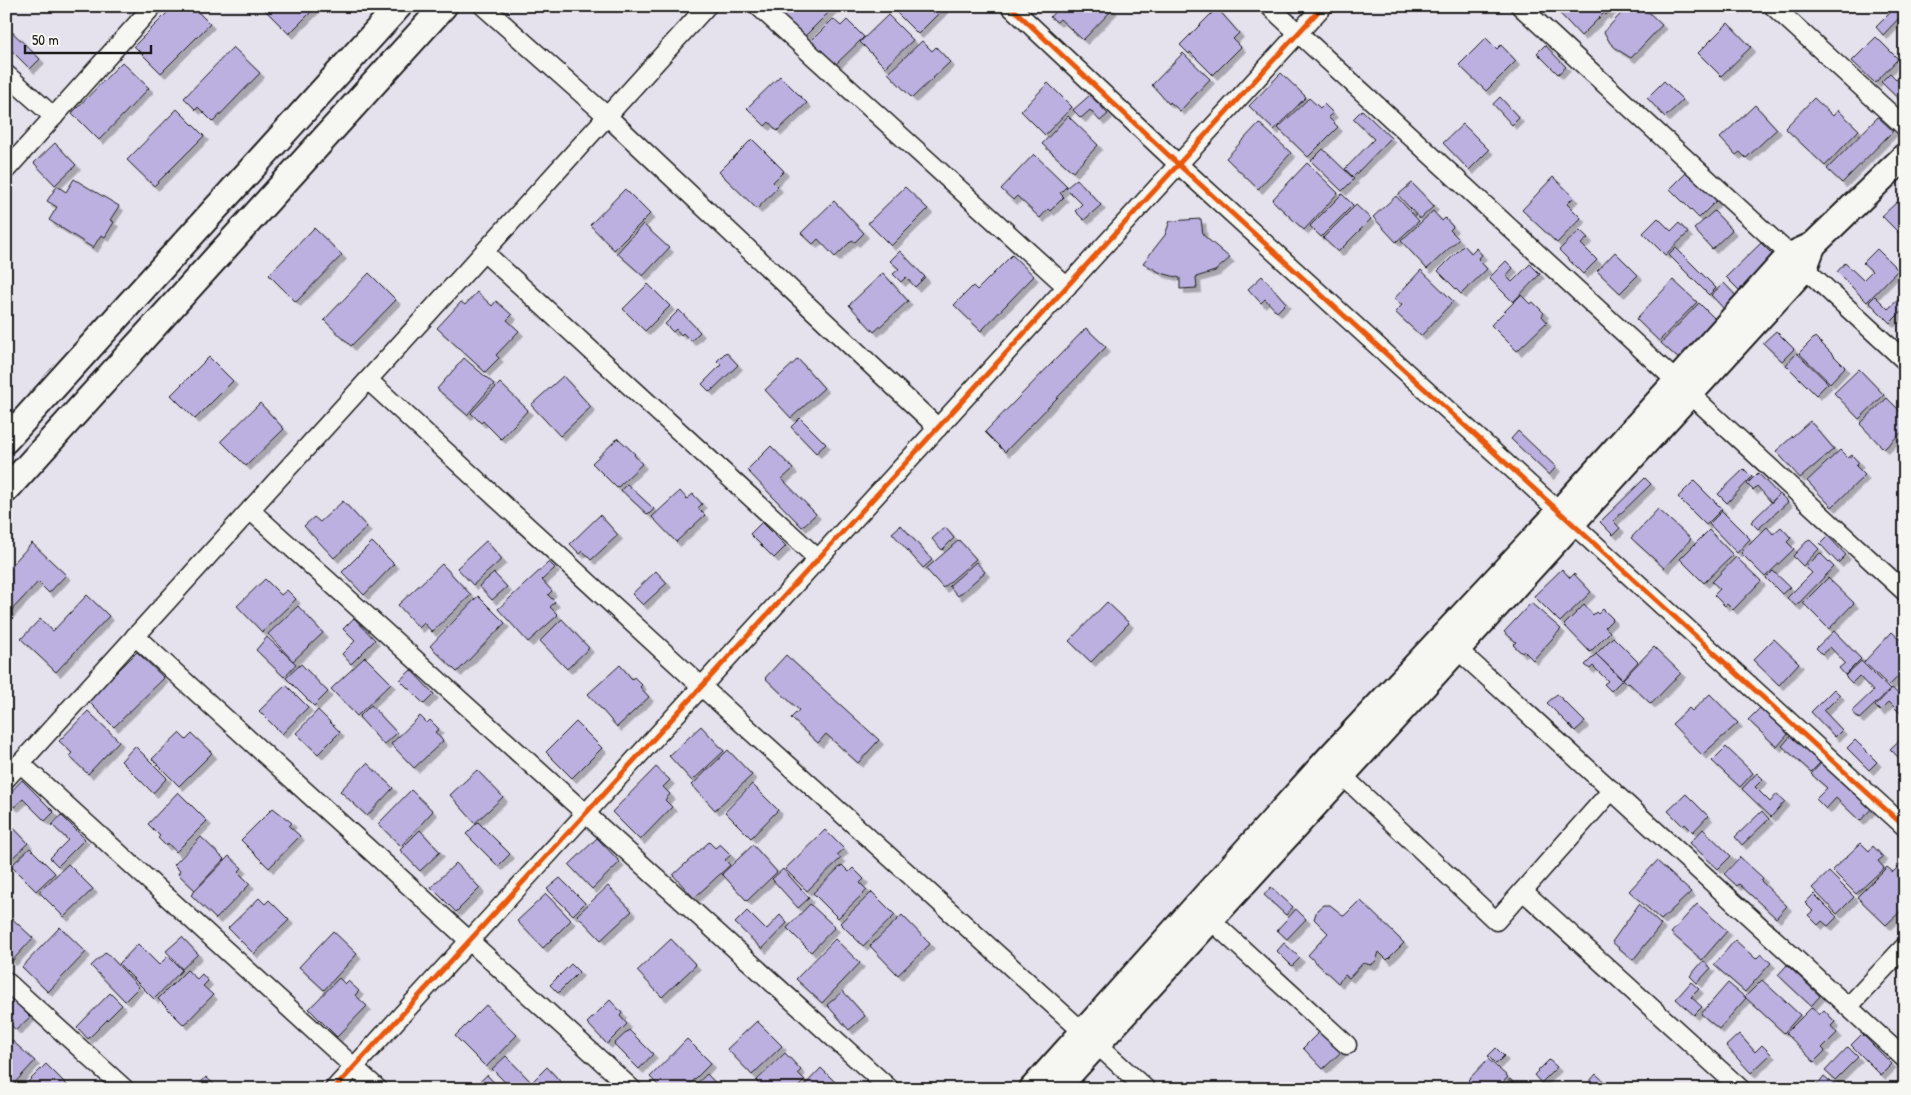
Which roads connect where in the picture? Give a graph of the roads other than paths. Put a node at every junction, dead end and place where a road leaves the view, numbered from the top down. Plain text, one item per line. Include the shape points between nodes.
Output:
1 (153, 6) edge
2 (399, 6) edge
3 (444, 6) edge
4 (483, 6) edge
5 (707, 6) edge
6 (758, 6) edge
7 (1010, 6) edge
8 (1269, 6) edge
9 (1322, 6) edge
10 (1520, 6) edge
11 (1773, 6) edge
12 (1298, 33) junction
13 (6, 74) edge
14 (607, 116) junction
15 (54, 117) junction
16 (1905, 127) edge
17 (1905, 156) edge
18 (1179, 164) junction
19 (6, 170) edge
20 (484, 252) junction
21 (1796, 263) junction
22 (1067, 287) junction
23 (1905, 361) edge
24 (368, 380) junction
25 (1683, 389) junction
26 (938, 428) junction
27 (6, 440) edge
28 (6, 490) edge
29 (250, 510) junction
30 (1565, 518) junction
31 (818, 559) junction
32 (1905, 592) edge
33 (135, 636) junction
34 (1457, 649) junction
35 (701, 686) junction
36 (20, 763) junction
37 (1342, 775) junction
38 (6, 779) edge
39 (1612, 790) junction
40 (586, 812) junction
41 (1905, 827) edge
42 (1523, 891) junction
43 (1203, 913) junction
44 (469, 940) junction
45 (1905, 946) edge
46 (6, 981) edge
47 (1848, 1007) junction
48 (1091, 1038) junction
49 (1347, 1045) dead end
50 (1905, 1058) edge
51 (354, 1067) junction
52 (124, 1089) edge
53 (334, 1089) edge
54 (378, 1089) edge
55 (632, 1089) edge
56 (890, 1089) edge
57 (1032, 1089) edge
58 (1056, 1089) edge
59 (1146, 1089) edge
60 (1742, 1089) edge

1 - 15 street
2 - 27 main road
3 - 28 main road
4 - 14 street
5 - 14 street
6 - 22 street
7 - 18 street
8 - 12 street
9 - 12 street
10 - 21 street
11 - 16 street
12 - 18 street
12 - 25 street
13 - 15 street
14 - 20 street
14 - 26 street
15 - 19 street
17 - 21 main road
18 - 22 street
18 - 30 street
20 - 24 street
20 - 31 street
21 - 23 street
21 - 25 main road
22 - 26 street
24 - 29 street
24 - 35 street
25 - 30 main road
25 - 32 street
26 - 31 street
29 - 33 street
29 - 40 street
30 - 34 main road
30 - 41 street
30 - 43 main road via 1328,758
31 - 35 street
33 - 36 street
33 - 44 street
34 - 37 main road
34 - 39 street
35 - 40 street
35 - 48 street
36 - 38 street
36 - 51 street
37 - 42 street via 1496,921
37 - 43 main road
39 - 42 street
39 - 47 street
40 - 44 street
40 - 56 street
42 - 60 street
43 - 48 main road
43 - 49 street
44 - 51 street
44 - 55 street
45 - 47 street
46 - 52 street
47 - 50 street
48 - 57 main road
48 - 58 main road
48 - 59 street
51 - 53 street
51 - 54 street

